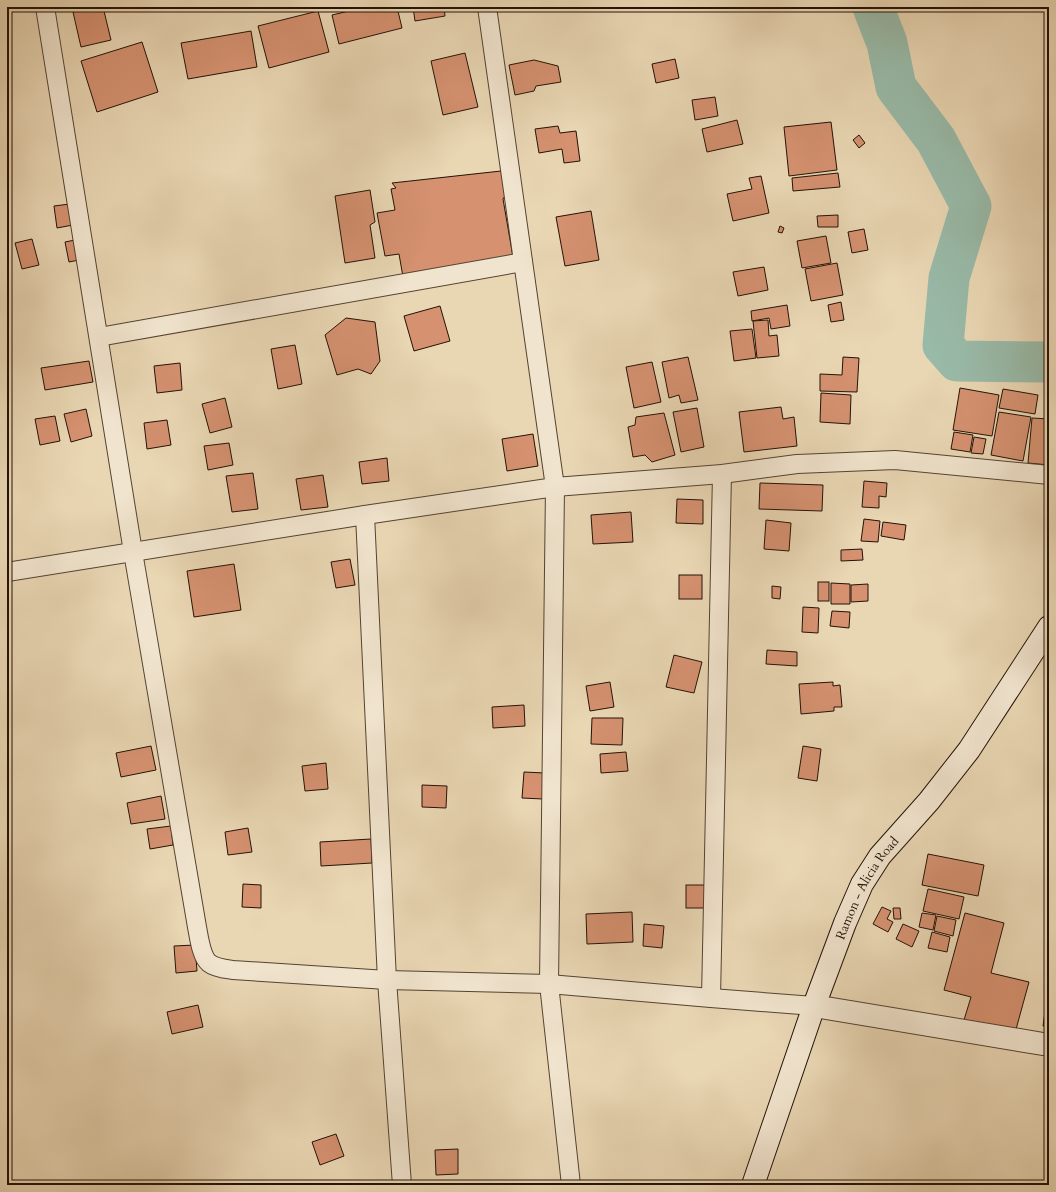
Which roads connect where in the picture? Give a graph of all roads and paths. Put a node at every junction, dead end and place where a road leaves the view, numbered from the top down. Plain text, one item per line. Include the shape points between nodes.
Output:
1 (45, 7) edge
2 (487, 7) edge
3 (523, 262) junction
4 (99, 337) junction
5 (722, 474) junction
6 (1049, 476) edge
7 (555, 487) junction
8 (365, 515) junction
9 (133, 552) junction
10 (7, 572) edge
11 (1049, 627) edge
12 (387, 980) junction
13 (549, 984) junction
14 (711, 998) junction
15 (814, 1006) junction
16 (1049, 1045) edge
17 (402, 1185) edge
18 (571, 1185) edge
19 (753, 1185) edge

1 - 4 street
2 - 3 street
3 - 4 street
3 - 7 street
4 - 9 street
5 - 6 street via 797,464 895,460
5 - 7 street
5 - 14 street
7 - 8 street
7 - 13 street
8 - 9 street
8 - 12 street
9 - 10 street
9 - 12 street via 196,919 206,958 218,968 233,970
11 - 15 main road, Ramon - Alicia Road via 970,750 880,856 862,884
12 - 13 street
12 - 17 street
13 - 14 street
13 - 18 street
14 - 15 street
15 - 16 main road
15 - 19 main road, Ramon - Alicia Road

